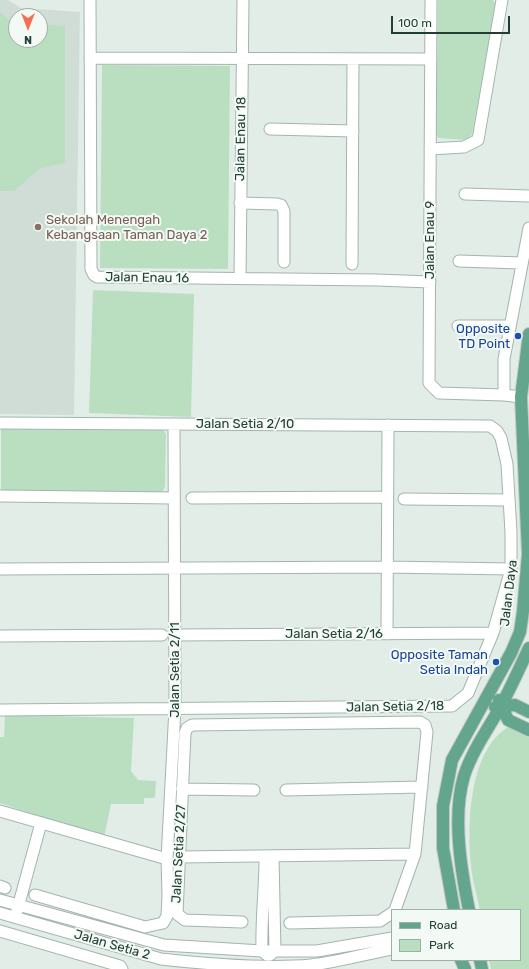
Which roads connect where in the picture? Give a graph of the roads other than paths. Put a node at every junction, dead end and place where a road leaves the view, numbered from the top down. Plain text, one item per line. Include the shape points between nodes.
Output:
1 (90, 0) edge
2 (243, 0) edge
3 (431, 0) edge
4 (502, 0) edge
5 (90, 58) junction
6 (242, 59) junction
7 (353, 59) junction
8 (431, 59) junction
9 (270, 129) dead end
10 (353, 131) junction
11 (430, 150) junction
12 (465, 194) dead end
13 (529, 196) edge
14 (240, 202) junction
15 (529, 228) edge
16 (459, 261) dead end
17 (284, 262) dead end
18 (522, 263) junction
19 (352, 264) dead end
20 (240, 279) junction
21 (430, 282) junction
22 (458, 326) dead end
23 (510, 326) junction
24 (529, 334) edge
25 (504, 395) junction
26 (521, 397) junction
27 (0, 423) edge
28 (174, 424) junction
29 (388, 425) junction
30 (500, 438) joint
31 (0, 496) edge
32 (387, 497) junction
33 (174, 498) junction
34 (192, 498) dead end
35 (404, 499) dead end
36 (509, 500) junction
37 (386, 567) junction
38 (511, 568) junction
39 (0, 569) edge
40 (175, 569) junction
41 (494, 633) junction
42 (386, 634) junction
43 (162, 635) dead end
44 (175, 635) junction
45 (0, 636) edge
46 (529, 648) edge
47 (511, 653) junction
48 (516, 674) junction
49 (500, 706) junction
50 (175, 708) junction
51 (0, 710) edge
52 (528, 712) edge
53 (525, 728) edge
54 (466, 735) junction
55 (481, 740) junction
56 (422, 787) junction
57 (182, 790) junction
58 (254, 790) dead end
59 (286, 790) dead end
60 (0, 811) edge
61 (41, 823) junction
62 (415, 854) junction
63 (179, 856) junction
64 (269, 857) junction
65 (168, 859) junction
66 (450, 890) junction
67 (35, 895) dead end
68 (0, 900) edge
69 (18, 905) junction
70 (395, 909) edge
71 (448, 909) edge
72 (454, 909) edge
73 (468, 909) edge
74 (0, 913) edge
75 (391, 914) edge
76 (15, 917) junction
77 (261, 920) junction
78 (276, 921) junction
79 (242, 922) dead end
80 (290, 923) dead end
81 (0, 931) edge
82 (391, 938) edge
83 (391, 949) edge
84 (269, 953) junction
85 (237, 965) junction
86 (300, 965) junction
87 (122, 969) edge

1 - 5 street, Jalan Enau 16
2 - 6 street, Jalan Enau 18
3 - 8 street, Jalan Enau 9
4 - 11 street via 478,140 464,147
5 - 6 street
5 - 20 street, Jalan Enau 16 via 91,269 94,275 97,278
6 - 7 street
6 - 14 street, Jalan Enau 18
7 - 8 street
7 - 10 street
8 - 11 street, Jalan Enau 9
9 - 10 street
10 - 19 street
11 - 21 street, Jalan Enau 9
12 - 13 street
14 - 17 street via 281,205 284,211
14 - 20 street, Jalan Enau 18
15 - 18 street
16 - 18 street
18 - 23 street
20 - 21 street, Jalan Enau 16
21 - 25 street, Jalan Enau 9 via 429,383 439,393
22 - 23 street
23 - 25 street via 504,359
24 - 26 main road, Jalan Daya
25 - 26 street, Jalan Enau 9
26 - 47 main road, Jalan Daya via 528,554 520,632
27 - 28 street, Jalan Setia 2/10
28 - 29 street, Jalan Setia 2/10
28 - 33 street, Jalan Setia 2/11
29 - 30 street, Jalan Setia 2/10 via 490,426
29 - 32 street
30 - 36 street, Jalan Setia 2/18 via 507,464
31 - 33 street
32 - 34 street
32 - 37 street
33 - 40 street, Jalan Setia 2/11
35 - 36 street
36 - 38 street, Jalan Setia 2/18
37 - 38 street
37 - 40 street
37 - 42 street
38 - 41 street, Jalan Setia 2/18
39 - 40 street
40 - 44 street, Jalan Setia 2/11
41 - 42 street, Jalan Setia 2/16
41 - 50 street, Jalan Setia 2/18 via 468,693 452,706
42 - 44 street, Jalan Setia 2/16
43 - 45 street
44 - 50 street, Jalan Setia 2/11
46 - 48 main road
47 - 49 main road via 498,696
47 - 54 main road, Jalan Daya
48 - 49 main road
48 - 52 main road via 518,696
49 - 52 main road via 515,705
49 - 53 main road via 508,720
49 - 54 main road via 482,714
49 - 55 main road
50 - 51 street, Jalan Setia 2/18
50 - 65 street, Jalan Setia 2/11
53 - 55 main road via 508,722 500,723
54 - 66 main road, Jalan Daya via 452,760 443,806 443,848
55 - 73 main road via 464,778 460,803 460,846
56 - 57 street, Jalan Setia 2/27 via 428,732 425,725 420,722 192,725 185,733
56 - 59 street
56 - 62 street
57 - 58 street
57 - 63 street, Jalan Setia 2/27
60 - 61 street
61 - 65 street
61 - 69 street
62 - 64 street
62 - 70 street
63 - 64 street
63 - 79 street, Jalan Setia 2/27 via 177,914 185,920
64 - 77 street
64 - 78 street
65 - 67 street, Jalan Setia 2/11 via 167,916 163,923 145,927
66 - 71 main road
66 - 72 main road, Jalan Daya
68 - 69 street, Jalan Setia 2
69 - 76 street
69 - 84 street, Jalan Setia 2 via 164,945
74 - 76 street, Jalan Setia 2
75 - 80 street via 380,920
76 - 85 street, Jalan Setia 2 via 161,959
77 - 78 street
77 - 84 street
78 - 84 street
81 - 87 street via 120,966
82 - 84 street, Jalan Setia 2 via 318,951
83 - 86 street, Jalan Setia 2
84 - 85 street
84 - 86 street via 282,962
85 - 86 street, Jalan Setia 2

